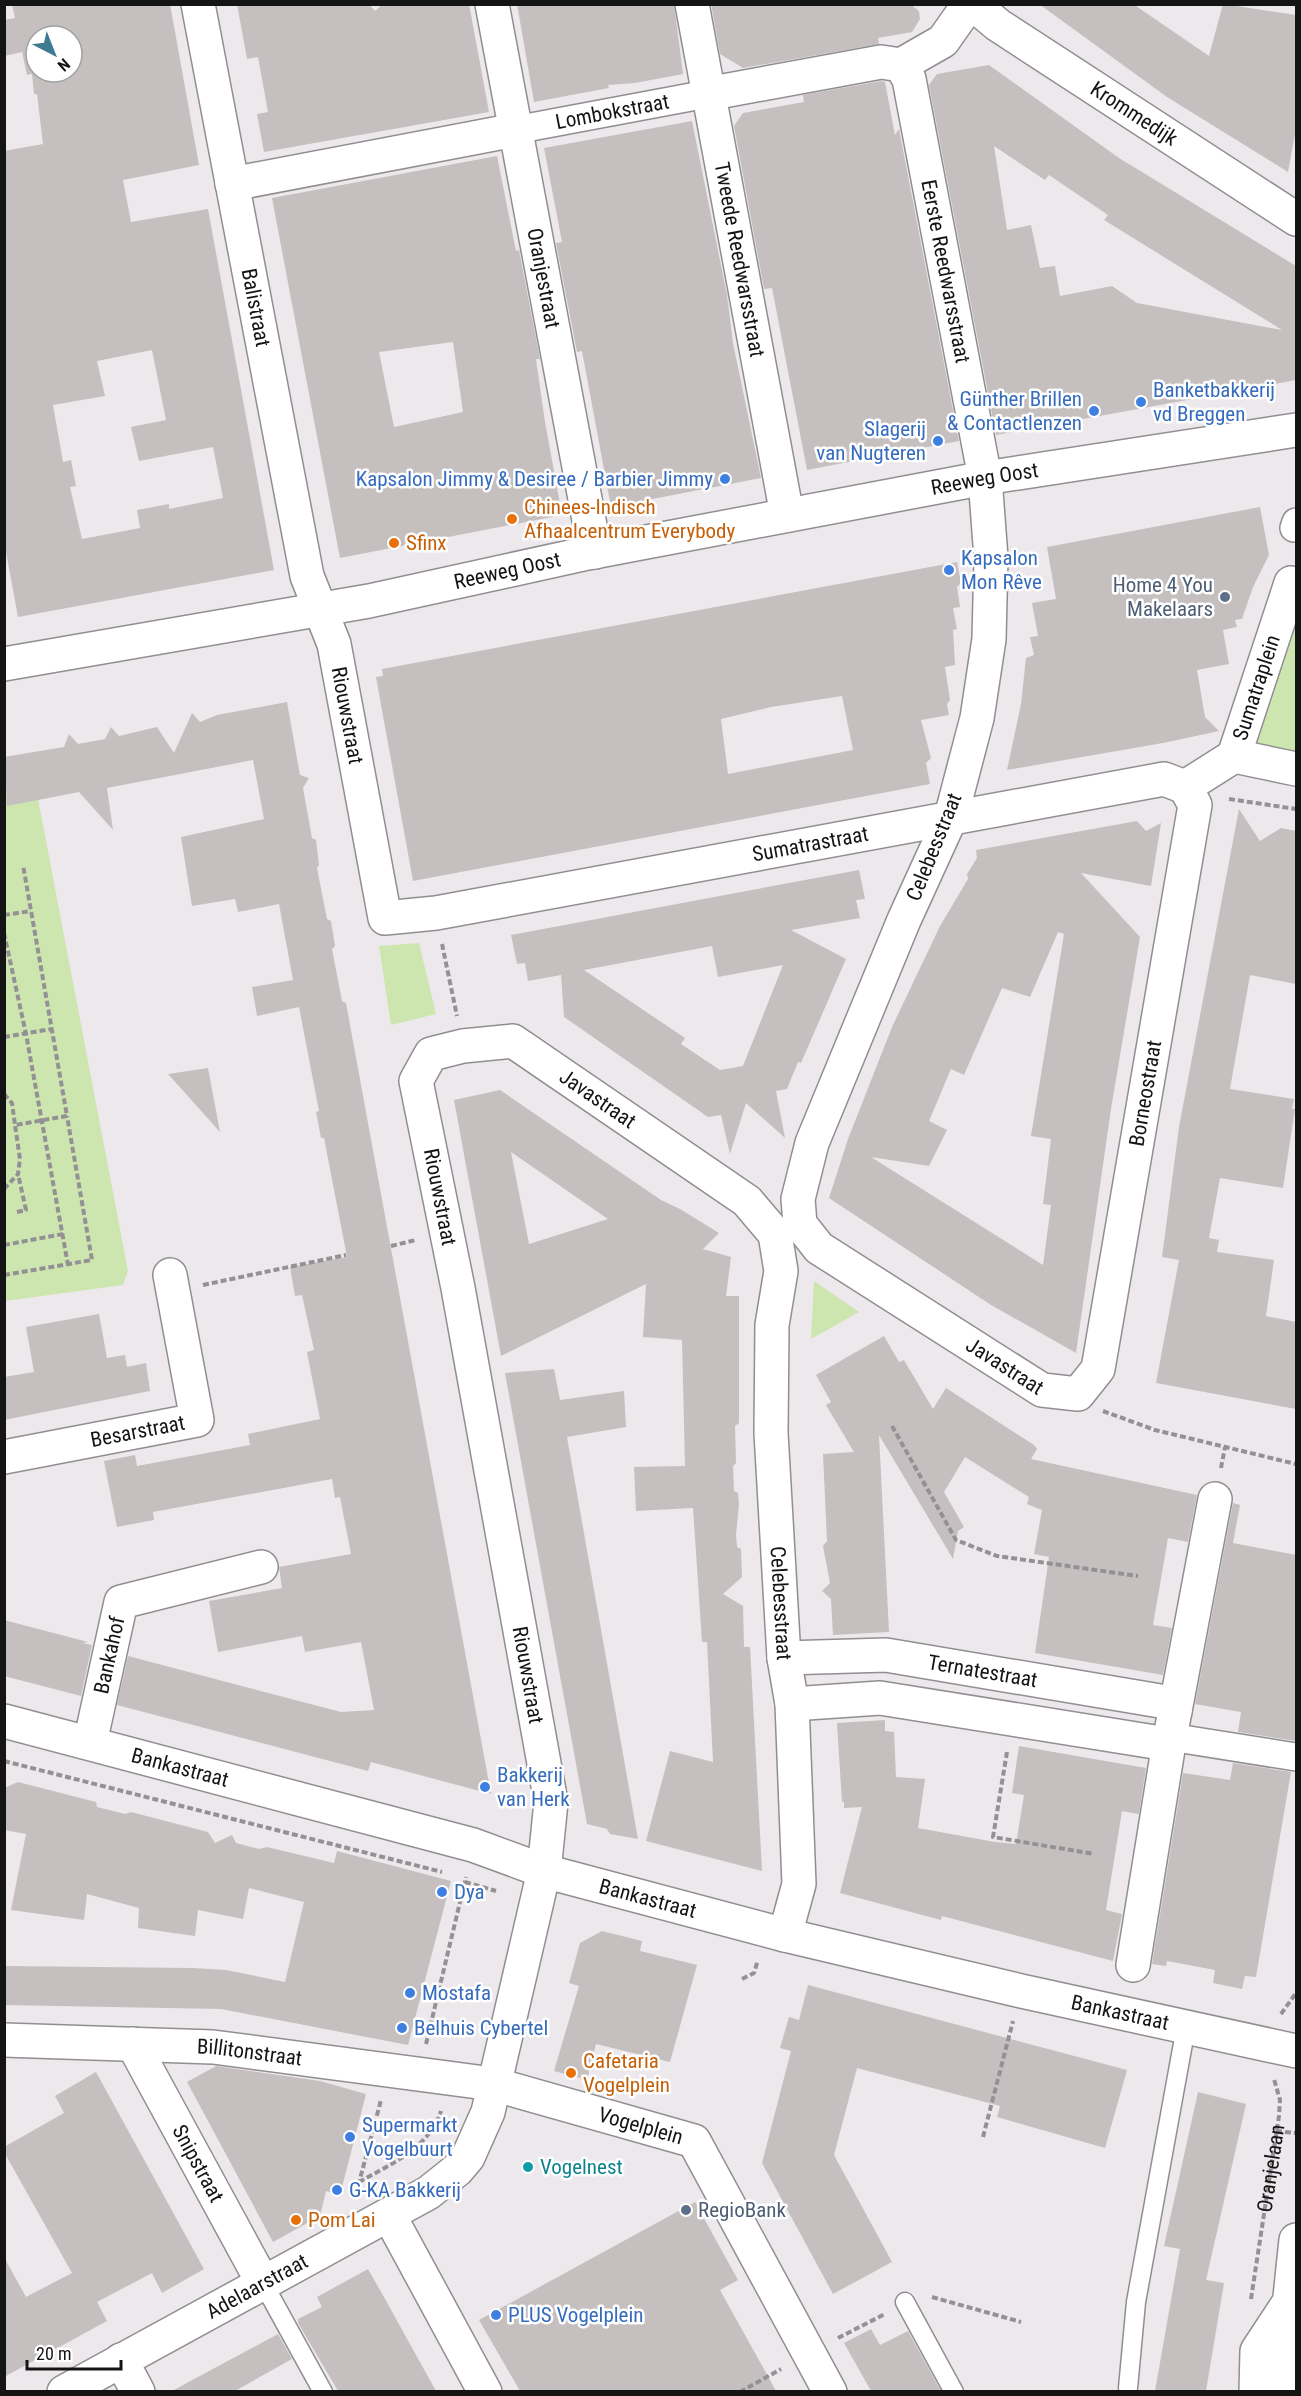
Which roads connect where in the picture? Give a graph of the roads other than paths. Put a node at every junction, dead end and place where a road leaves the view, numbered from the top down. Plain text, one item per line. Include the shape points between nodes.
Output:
1 (198, 4) edge
2 (492, 4) edge
3 (692, 4) edge
4 (971, 4) edge
5 (901, 65) junction
6 (707, 93) junction
7 (515, 130) junction
8 (232, 184) junction
9 (1296, 219) edge
10 (1295, 430) edge
11 (985, 478) junction
12 (787, 515) junction
13 (595, 552) junction
14 (1291, 583) dead end
15 (322, 609) junction
16 (4, 664) edge
17 (1296, 769) edge
18 (1209, 772) junction
19 (951, 817) junction
20 (436, 914) joint
21 (463, 1046) joint
22 (798, 1199) joint
23 (781, 1271) joint
24 (171, 1283) road end
25 (1078, 1394) joint
26 (4, 1456) edge
27 (1215, 1499) dead end
28 (261, 1567) dead end
29 (784, 1658) junction
30 (792, 1704) junction
31 (4, 1721) edge
32 (1173, 1724) junction
33 (90, 1743) junction
34 (1296, 1757) edge
35 (544, 1871) junction
36 (785, 1935) junction
37 (1133, 1965) dead end
38 (1185, 2027) junction
39 (4, 2040) edge
40 (133, 2044) junction
41 (1283, 2047) edge
42 (494, 2084) junction
43 (379, 2220) junction
44 (1296, 2240) edge
45 (263, 2283) junction
46 (905, 2302) road end
47 (1288, 2304) junction
48 (121, 2360) junction
49 (1128, 2388) dead end
50 (64, 2391) edge
51 (138, 2391) edge
52 (322, 2391) edge
53 (485, 2391) edge
54 (830, 2391) edge
55 (954, 2391) edge
56 (1256, 2391) edge
57 (1280, 2391) edge

1 - 8 street, Balistraat
2 - 7 street, Oranjestraat
3 - 6 street, Tweede Reedwarsstraat
4 - 5 street via 943,41
4 - 9 street, Krommedijk
5 - 6 street, Lombokstraat via 881,62
5 - 11 street, Eerste Reedwarsstraat via 909,79
6 - 7 street, Lombokstraat
6 - 12 street, Tweede Reedwarsstraat
7 - 8 street, Lombokstraat
7 - 13 street, Oranjestraat
8 - 15 street, Balistraat via 307,576
10 - 11 street, Reeweg Oost
11 - 12 street, Reeweg Oost
11 - 19 street, Celebesstraat via 991,558 989,639 977,718
12 - 13 street, Reeweg Oost
13 - 15 street, Reeweg Oost
14 - 18 street, Sumatraplein
15 - 16 street, Reeweg Oost
15 - 20 street, Riouwstraat via 334,644 385,918
17 - 18 street, Sumatraplein
18 - 19 street, Sumatrastraat
18 - 25 street, Borneostraat via 1195,805 1098,1369
19 - 20 street, Sumatrastraat
19 - 22 street, Celebesstraat via 812,1143
21 - 23 street, Javastraat via 513,1041 747,1201 775,1234
21 - 35 street, Riouwstraat via 431,1054 417,1081 550,1802
22 - 25 street, Javastraat via 800,1224 819,1248 1042,1390
23 - 29 street, Celebesstraat via 772,1325 771,1433
24 - 26 street, Besarstraat via 197,1420
27 - 32 street
28 - 33 street, Bankahof via 122,1602
29 - 30 street, Celebesstraat
29 - 32 street, Ternatestraat via 886,1655 1166,1702
30 - 32 street, Ternatestraat via 880,1698 1161,1743
30 - 36 street, Celebesstraat via 799,1884
31 - 33 street, Bankastraat
32 - 34 street
32 - 37 street
33 - 35 street, Bankastraat via 471,1856
35 - 36 street, Bankastraat
35 - 42 street
36 - 38 street, Bankastraat
38 - 41 street, Bankastraat
38 - 49 lane via 1136,2302
39 - 40 street, Billitonstraat
40 - 42 street, Billitonstraat via 213,2047
40 - 45 street, Snipstraat
42 - 43 street via 482,2129 463,2163 438,2187
42 - 54 street, Vogelplein via 694,2141
43 - 45 street, Adelaarstraat
43 - 53 street
44 - 47 street
45 - 48 street, Adelaarstraat
45 - 52 lane
46 - 55 lane
47 - 56 street via 1257,2351
47 - 57 street
48 - 50 street, Adelaarstraat
48 - 51 street

